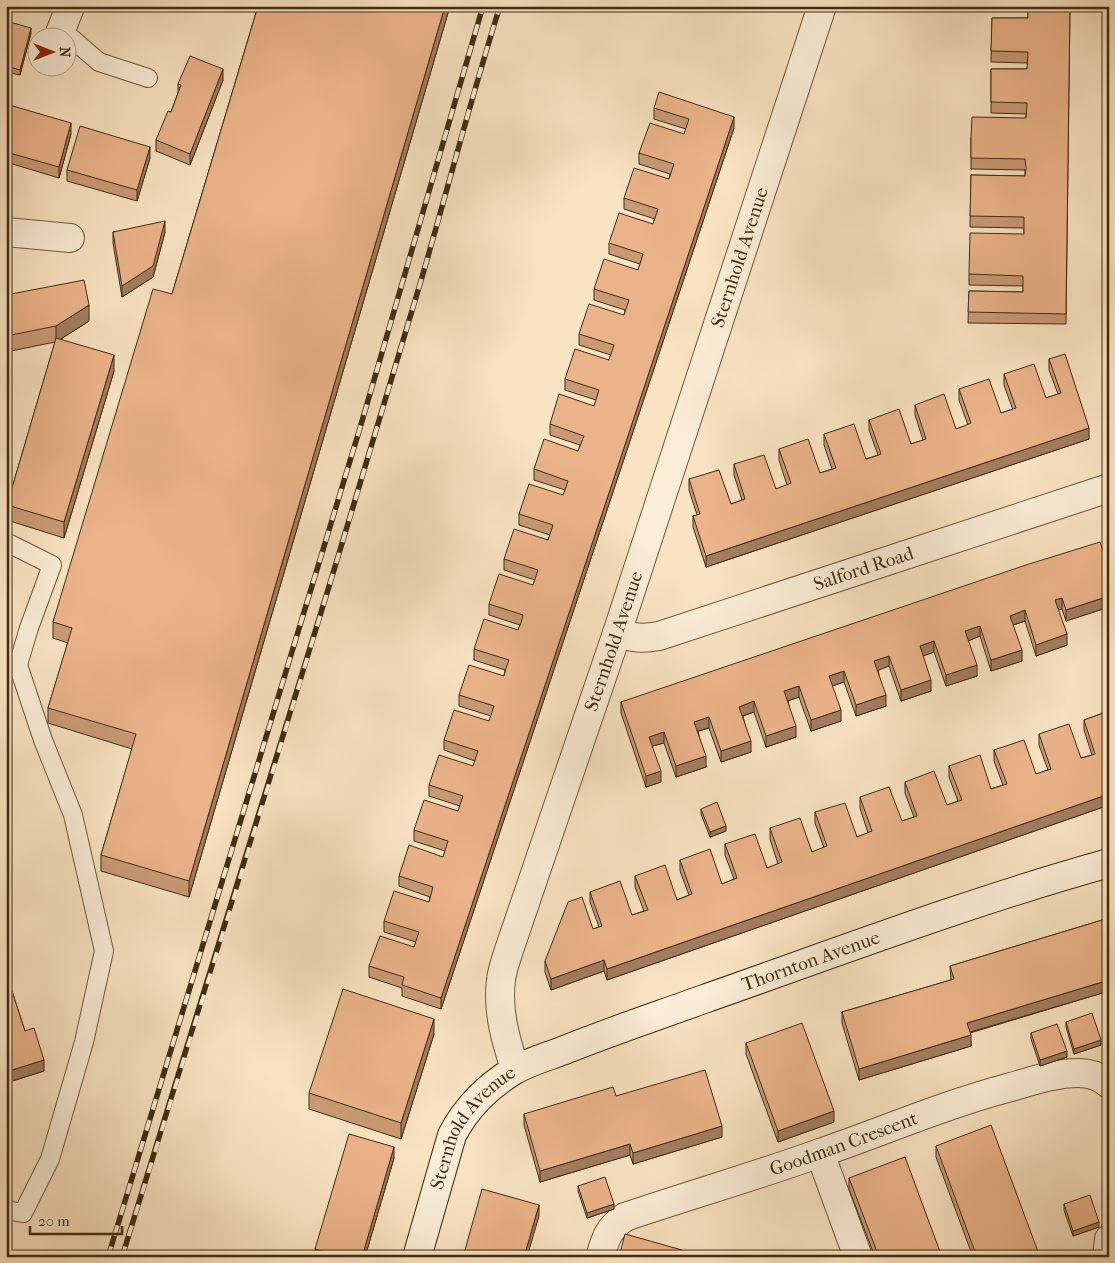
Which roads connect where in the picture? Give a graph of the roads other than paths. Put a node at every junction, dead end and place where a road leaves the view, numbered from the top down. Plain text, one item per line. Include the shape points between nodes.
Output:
1 (69, 6) edge
2 (822, 6) edge
3 (61, 28) edge
4 (78, 44) edge
5 (148, 78) dead end
6 (6, 232) edge
7 (70, 238) dead end
8 (1109, 488) edge
9 (6, 542) edge
10 (617, 633) junction
11 (1109, 863) edge
12 (515, 1069) junction
13 (1109, 1084) edge
14 (820, 1153) junction
15 (6, 1210) edge
16 (1109, 1239) edge
17 (416, 1257) edge
18 (600, 1257) edge
19 (858, 1257) edge
20 (1107, 1257) edge

1 - 3 street
2 - 10 street, Sternhold Avenue
4 - 5 lane via 99,62
6 - 7 street
8 - 10 street, Salford Road via 659,636 632,638
9 - 15 lane via 52,565 18,664 42,740 73,815 104,951 84,1042 50,1159 23,1213
10 - 12 street, Sternhold Avenue via 501,980 500,1007
11 - 12 street, Thornton Avenue via 950,912
12 - 17 street, Sternhold Avenue via 473,1102 452,1135
13 - 14 street, Goodman Crescent via 1091,1074 1077,1073 1036,1080 914,1118
14 - 18 street, Goodman Crescent via 625,1217 607,1234
14 - 19 street
16 - 20 street

